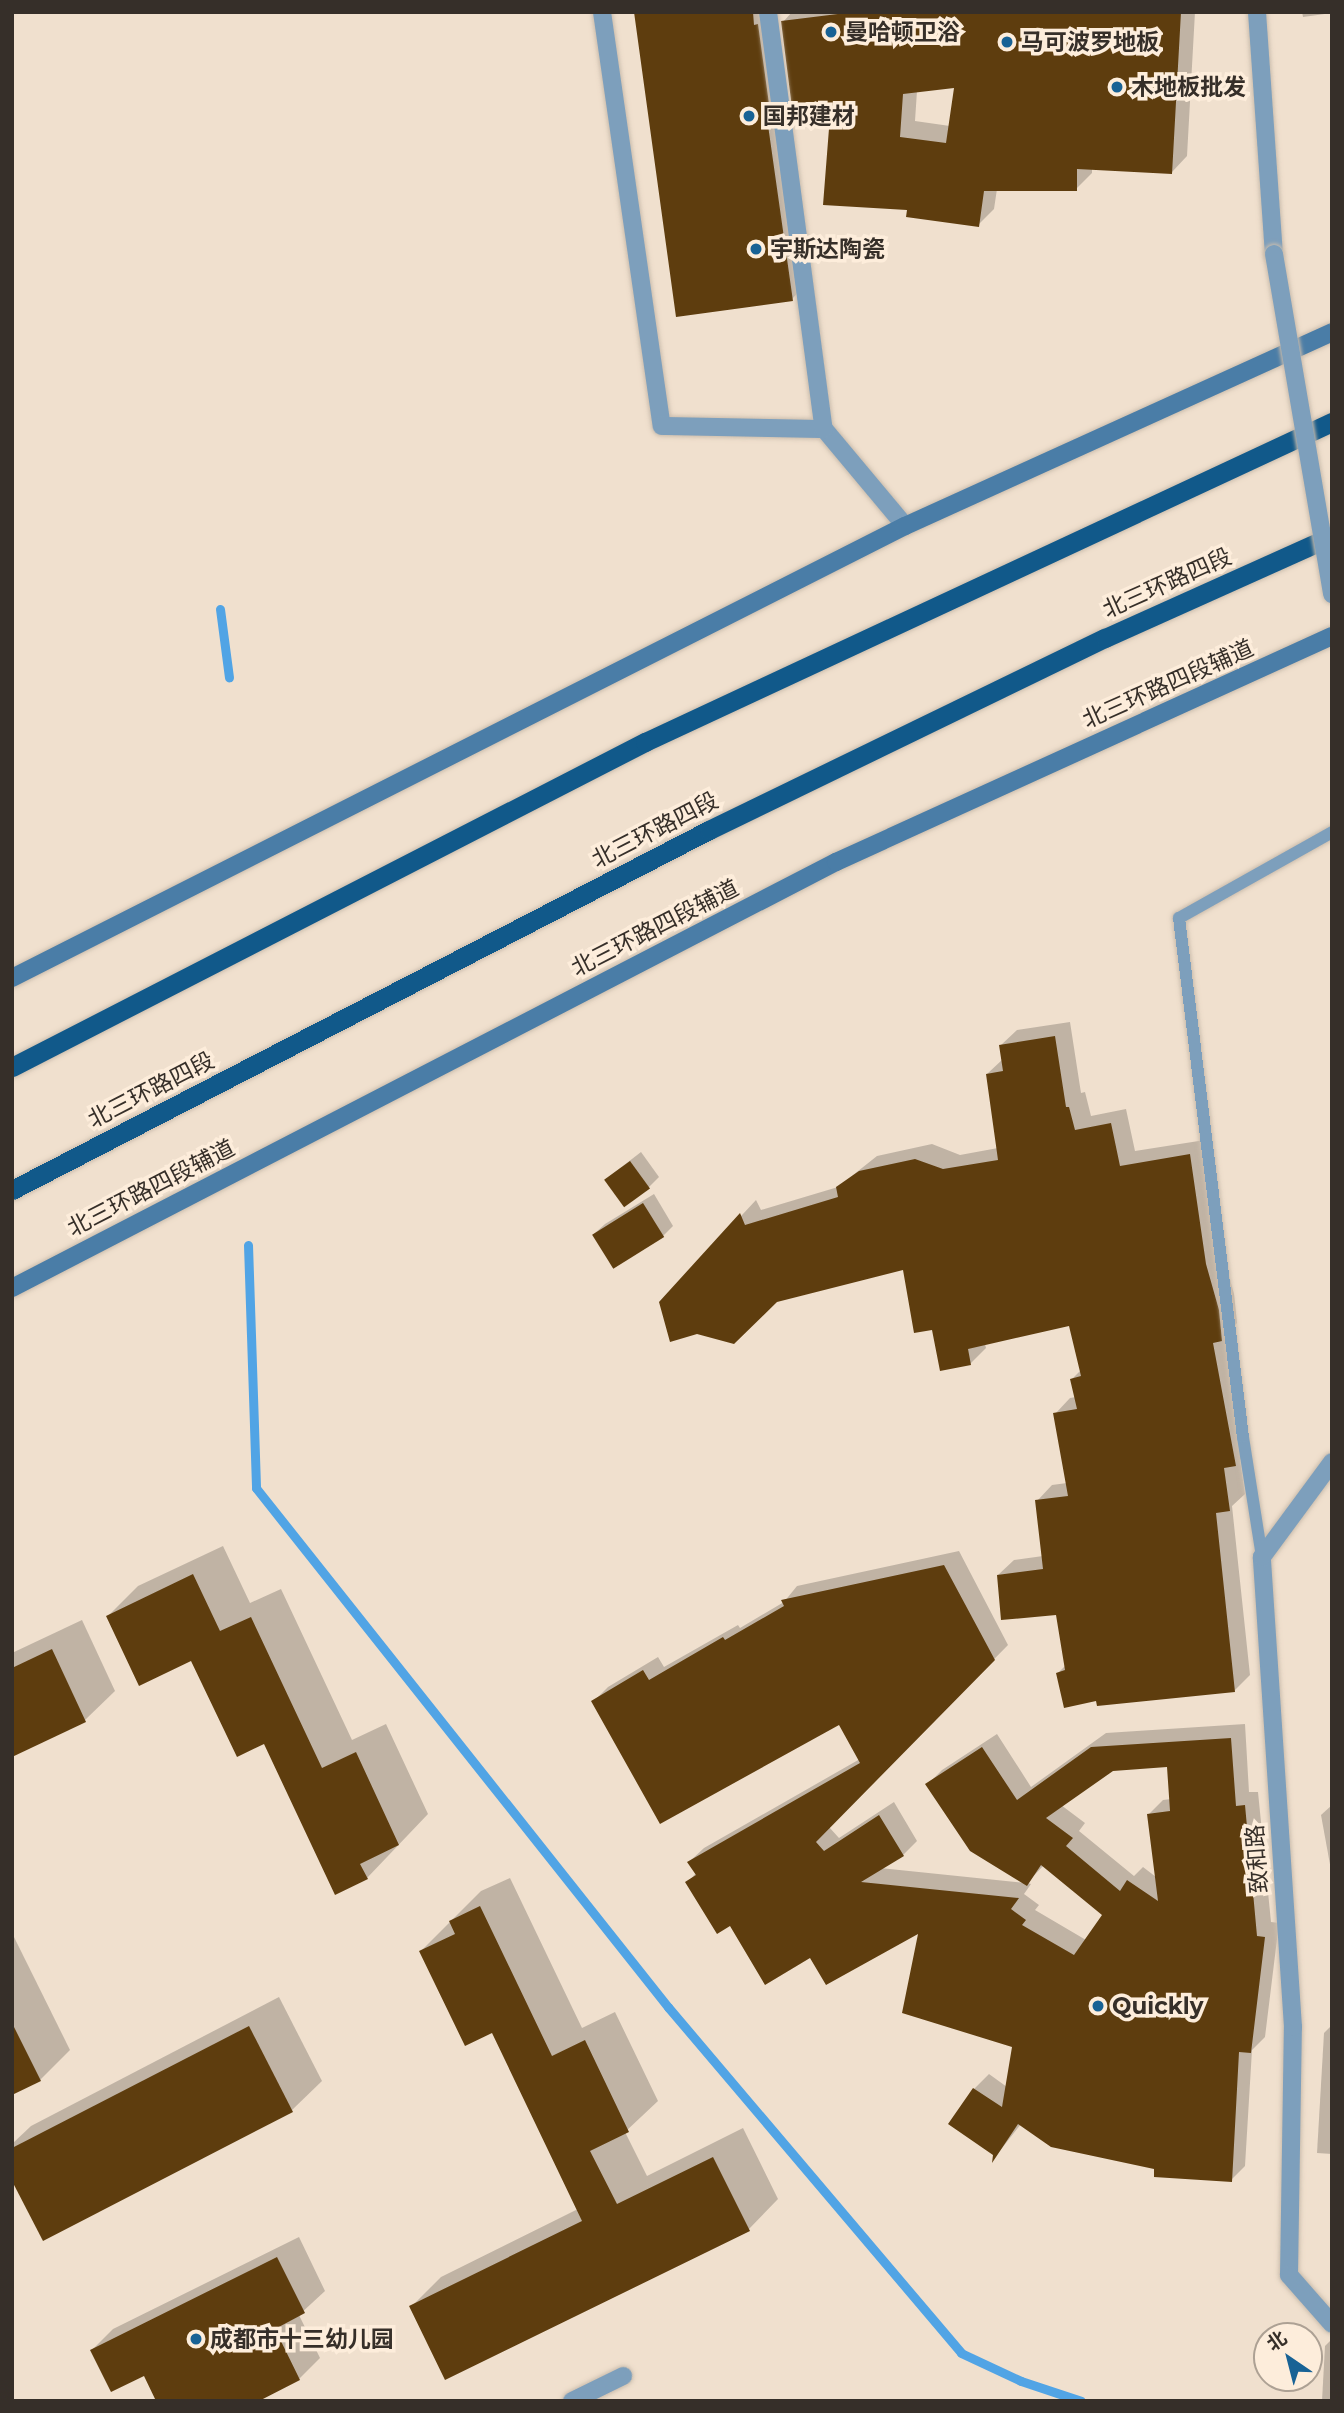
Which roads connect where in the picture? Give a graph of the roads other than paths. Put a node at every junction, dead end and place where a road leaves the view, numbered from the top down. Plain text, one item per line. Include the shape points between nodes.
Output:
1 (602, 12) edge
2 (768, 12) edge
3 (1258, 12) edge
4 (1332, 332) edge
5 (1332, 422) edge
6 (824, 429) junction
7 (905, 526) junction
8 (1332, 536) edge
9 (1332, 594) edge
10 (1332, 636) edge
11 (1332, 832) edge
12 (12, 978) edge
13 (12, 1067) edge
14 (12, 1190) edge
15 (12, 1288) edge
16 (1332, 1462) edge
17 (1262, 1557) junction
18 (1332, 2325) edge
19 (623, 2376) dead end
20 (572, 2401) edge

1 - 6 street via 662,426
2 - 6 street
3 - 9 street, bridge via 1274,254
4 - 7 main road
5 - 13 highway via 645,742
6 - 7 street
7 - 12 main road
8 - 14 highway, 北三环路四段 via 1105,638 709,830
10 - 15 main road, 北三环路四段辅道 via 836,862
11 - 17 lane via 1179,918
16 - 17 street
17 - 18 street, 致和路 via 1293,2026 1289,2275
19 - 20 street

